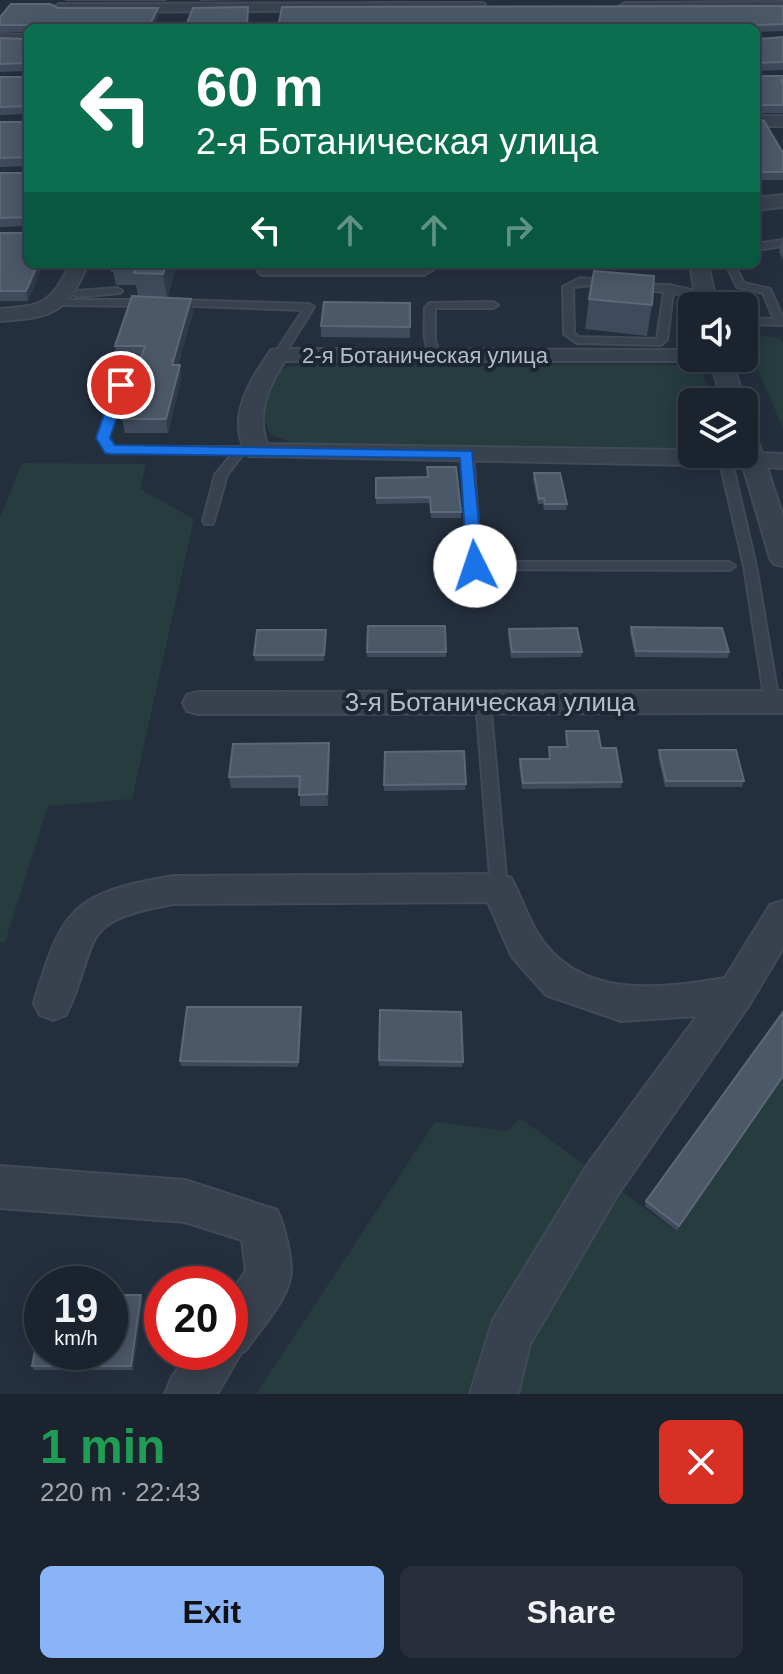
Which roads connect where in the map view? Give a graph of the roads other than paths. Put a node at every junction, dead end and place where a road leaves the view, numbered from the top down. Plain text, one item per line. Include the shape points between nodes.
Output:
1 (783, 6) edge
2 (495, 7) edge
3 (605, 7) edge
4 (59, 8) edge
5 (181, 8) edge
6 (622, 8) edge
7 (0, 38) edge
8 (24, 39) edge
9 (760, 121) edge
10 (783, 121) edge
11 (783, 201) edge
12 (760, 204) edge
13 (760, 221) edge
14 (783, 224) edge
15 (783, 243) edge
16 (760, 246) edge
17 (77, 268) edge
18 (262, 268) edge
19 (431, 268) edge
20 (695, 268) edge
21 (732, 268) edge
22 (669, 288) junction
23 (117, 291) dead end
24 (681, 292) edge
25 (702, 292) edge
26 (441, 294) dead end
27 (63, 299) junction
28 (153, 303) edge
29 (169, 303) edge
30 (433, 305) junction
31 (493, 305) dead end
32 (0, 315) edge
33 (758, 321) edge
34 (781, 322) edge
35 (279, 355) junction
36 (435, 355) junction
37 (678, 356) edge
38 (121, 385) dead end
39 (249, 450) junction
40 (467, 454) junction
41 (678, 457) edge
42 (758, 459) edge
43 (783, 461) edge
44 (727, 468) edge
45 (755, 468) edge
46 (209, 521) dead end
47 (783, 558) edge
48 (450, 566) dead end
49 (475, 566) junction
50 (729, 566) dead end
51 (483, 701) junction
52 (778, 702) edge
53 (198, 703) dead end
54 (499, 888) junction
55 (783, 916) edge
56 (736, 993) junction
57 (53, 1003) dead end
58 (0, 1187) edge
59 (248, 1307) edge
60 (206, 1370) edge
61 (189, 1394) edge
62 (494, 1394) edge

1 - 6 street
2 - 5 street
3 - 6 street
4 - 5 street
7 - 8 street
9 - 10 street
11 - 12 street
13 - 14 street
15 - 16 lane
17 - 27 street
18 - 19 lane via 262,272
20 - 25 street
21 - 34 lane via 740,285 767,291
22 - 22 lane via 570,284 569,334 588,342 658,343
22 - 24 lane
23 - 27 lane
26 - 30 lane
27 - 28 lane
27 - 32 street via 47,310
29 - 35 lane via 309,307
30 - 31 lane
30 - 36 lane via 430,341
33 - 34 lane
35 - 36 street, 2-я Ботаническая улица
35 - 39 street, 2-я Ботаническая улица via 252,398
36 - 37 street, 2-я Ботаническая улица
38 - 39 lane via 103,438 110,450
39 - 40 street
39 - 46 lane via 221,475
40 - 41 street
40 - 49 lane
42 - 43 street
44 - 52 lane
45 - 47 street
48 - 49 lane
49 - 50 lane
51 - 52 street, 3-я Ботаническая улица
51 - 53 street, 3-я Ботаническая улица
51 - 54 lane
54 - 56 street via 525,946 559,983 621,1004
54 - 57 street via 173,890 128,898 88,918 67,958
55 - 56 street
56 - 62 street via 603,1179 509,1336
58 - 59 street via 185,1201 262,1225 269,1276
60 - 61 street

